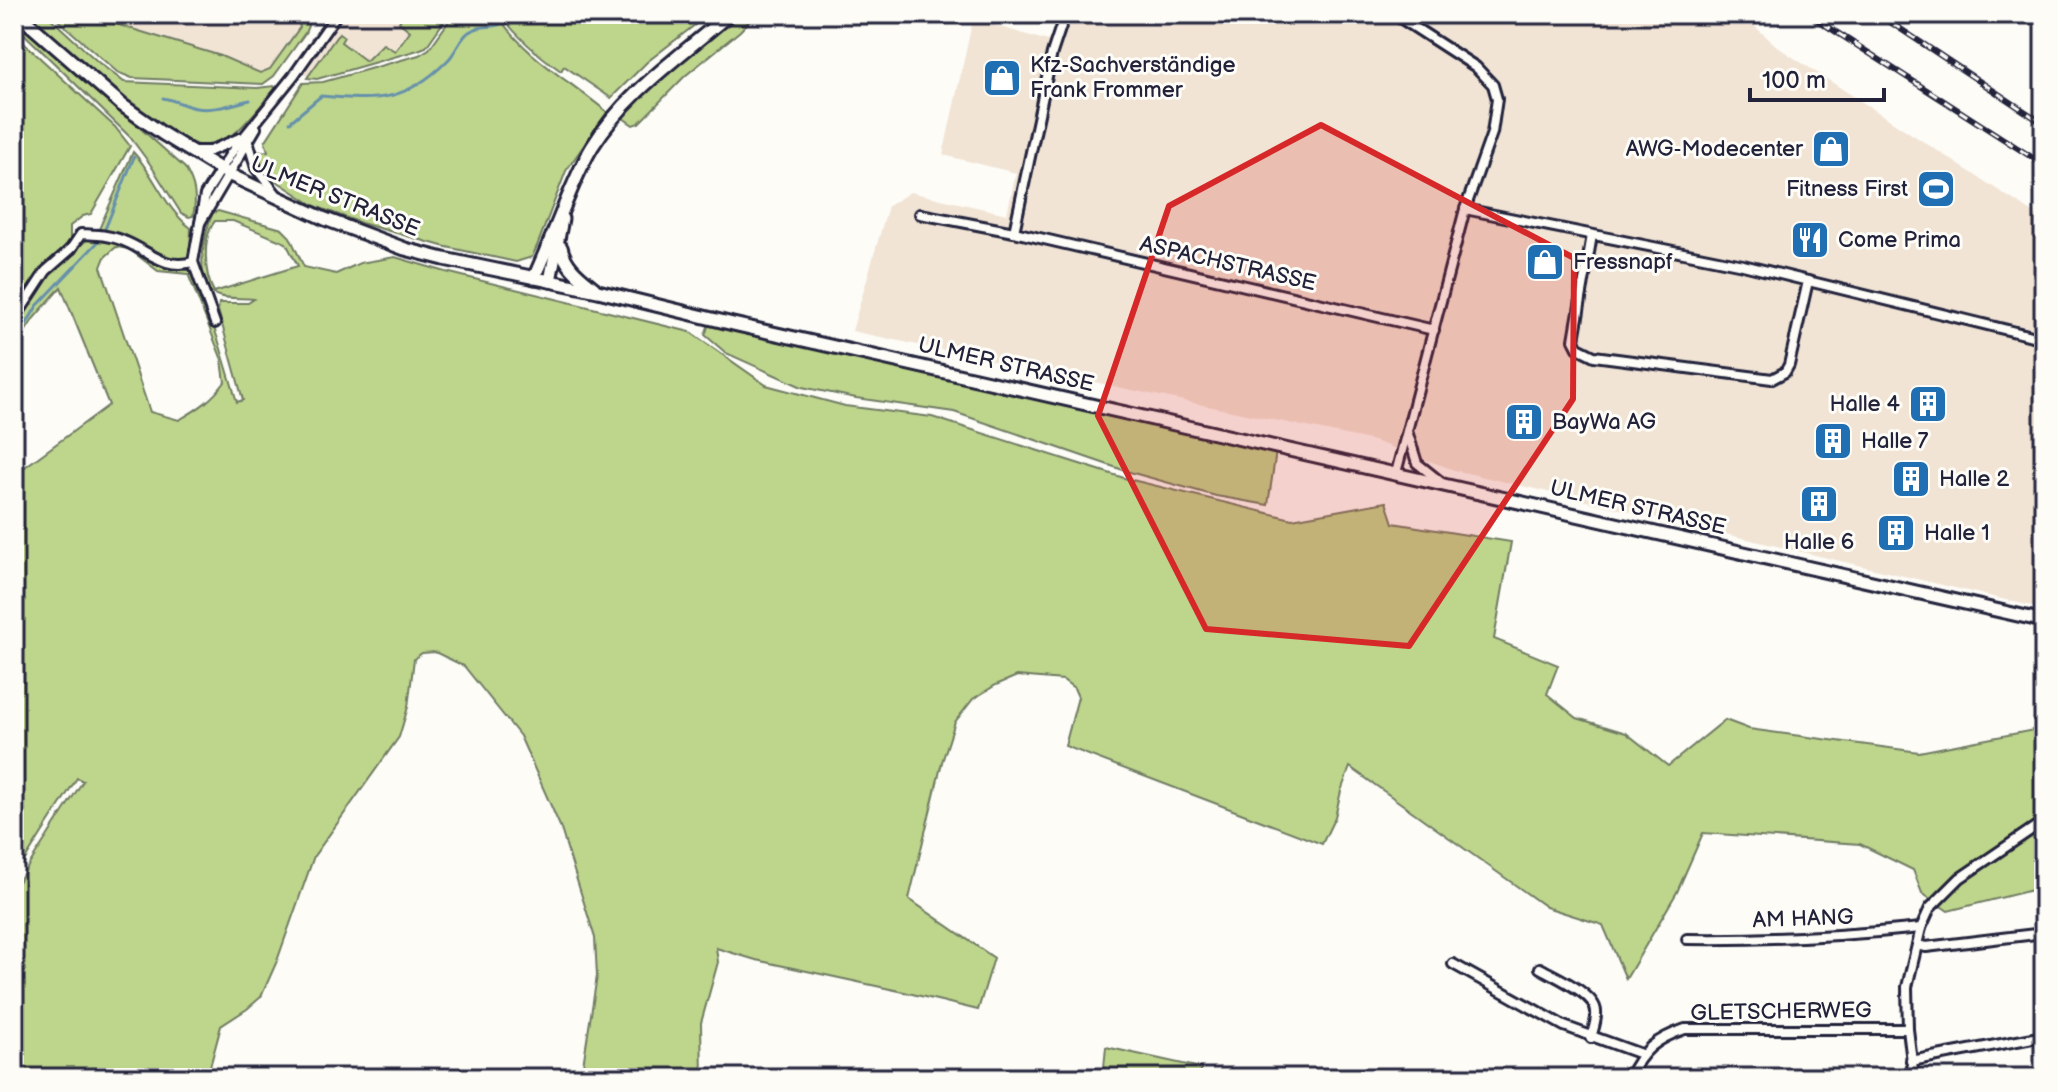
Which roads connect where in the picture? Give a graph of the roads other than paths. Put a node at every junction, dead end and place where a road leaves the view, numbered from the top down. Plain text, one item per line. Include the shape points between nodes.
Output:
1 (18, 14) edge
2 (337, 14) edge
3 (729, 14) edge
4 (1065, 14) edge
5 (1394, 14) edge
6 (247, 140) junction
7 (190, 151) junction
8 (225, 172) junction
9 (279, 198) junction
10 (1465, 209) junction
11 (563, 211) junction
12 (920, 214) dead end
13 (1014, 232) junction
14 (1592, 235) junction
15 (559, 241) junction
16 (193, 262) junction
17 (534, 278) junction
18 (550, 281) junction
19 (1808, 281) junction
20 (598, 291) junction
21 (14, 320) edge
22 (215, 323) dead end
23 (1434, 330) junction
24 (2044, 339) edge
25 (1407, 429) junction
26 (1396, 473) junction
27 (1442, 483) junction
28 (2044, 621) edge
29 (2044, 821) edge
30 (1921, 928) junction
31 (2044, 933) edge
32 (1687, 939) dead end
33 (1917, 945) junction
34 (1453, 964) dead end
35 (1540, 968) dead end
36 (1908, 1029) junction
37 (2044, 1036) edge
38 (1591, 1038) junction
39 (1641, 1054) junction
40 (1911, 1061) junction
41 (1629, 1078) edge
42 (1914, 1078) edge

1 - 7 main road, ULMER STRASSE via 122,105
2 - 6 street
3 - 11 main road via 653,77 607,125
4 - 13 street
5 - 10 street via 1476,67 1493,85 1497,114
6 - 7 street
6 - 8 street
6 - 9 street via 256,168
7 - 8 main road, ULMER STRASSE
8 - 9 main road, ULMER STRASSE
8 - 16 street via 205,195
9 - 17 main road, ULMER STRASSE via 405,249
10 - 14 street
10 - 23 street
11 - 15 main road
11 - 17 main road
12 - 13 street, ASPACHSTRASSE
13 - 23 street, ASPACHSTRASSE
14 - 19 street
14 - 19 street via 1574,340 1594,356 1772,379 1789,365
15 - 18 main road
15 - 20 main road via 563,258
16 - 21 street via 165,264 125,241 81,234 46,271
16 - 22 street
17 - 18 main road, ULMER STRASSE
18 - 20 main road, ULMER STRASSE
19 - 24 street
20 - 26 main road, ULMER STRASSE
23 - 25 street
25 - 26 street
25 - 27 street via 1417,463
26 - 27 main road, ULMER STRASSE
27 - 28 main road, ULMER STRASSE
29 - 30 street via 1960,878 1930,908
30 - 32 street, AM HANG via 1852,936
30 - 33 street
31 - 33 street
33 - 36 street via 1907,987
34 - 38 street
35 - 38 street via 1594,1003
36 - 39 street, GLETSCHERWEG via 1695,1027 1664,1036
36 - 40 street
37 - 40 street
38 - 39 street
39 - 41 street
40 - 42 street

